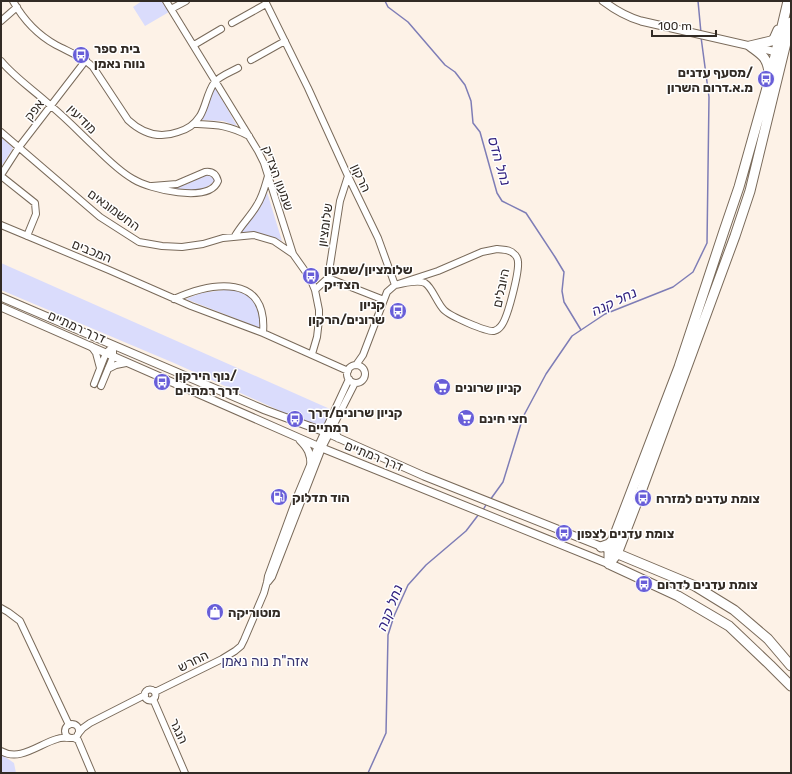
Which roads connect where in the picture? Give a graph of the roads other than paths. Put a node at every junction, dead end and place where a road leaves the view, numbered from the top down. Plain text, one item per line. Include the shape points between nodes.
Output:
1 (13, 1) edge
2 (166, 1) edge
3 (186, 1) edge
4 (603, 1) edge
5 (788, 1) edge
6 (265, 2) edge
7 (17, 7) junction
8 (171, 9) junction
9 (1, 21) edge
10 (787, 21) edge
11 (232, 23) dead end
12 (221, 29) dead end
13 (285, 41) junction
14 (194, 45) junction
15 (750, 46) junction
16 (780, 52) junction
17 (86, 60) junction
18 (251, 60) dead end
19 (1, 61) edge
20 (238, 68) dead end
21 (770, 77) junction
22 (215, 81) junction
23 (51, 105) junction
24 (195, 124) junction
25 (1, 132) edge
26 (249, 137) junction
27 (19, 147) junction
28 (1, 176) edge
29 (268, 176) junction
30 (348, 176) junction
31 (152, 186) junction
32 (1, 225) edge
33 (27, 236) junction
34 (235, 236) junction
35 (293, 254) junction
36 (328, 278) junction
37 (395, 285) junction
38 (315, 290) junction
39 (1, 297) edge
40 (174, 298) junction
41 (384, 300) junction
42 (1, 307) edge
43 (263, 333) junction
44 (113, 345) junction
45 (91, 346) junction
46 (312, 354) junction
47 (110, 355) junction
48 (126, 363) junction
49 (359, 366) junction
50 (100, 369) junction
51 (108, 369) junction
52 (348, 371) junction
53 (349, 379) junction
54 (355, 382) junction
55 (94, 384) dead end
56 (101, 386) dead end
57 (326, 430) junction
58 (295, 436) junction
59 (320, 447) junction
60 (311, 465) junction
61 (625, 532) junction
62 (609, 550) junction
63 (638, 562) junction
64 (609, 564) junction
65 (267, 582) junction
66 (1, 608) edge
67 (791, 666) edge
68 (791, 686) edge
69 (155, 692) junction
70 (145, 695) junction
71 (153, 699) junction
72 (90, 723) junction
73 (72, 724) junction
74 (65, 730) junction
75 (74, 736) junction
76 (59, 738) junction
77 (1, 751) edge
78 (92, 773) edge
79 (185, 773) edge

1 - 7 street
2 - 8 street, שמעון הצדיק
3 - 8 street
4 - 15 main road via 630,18
5 - 10 highway
6 - 11 street
6 - 13 street, הרקון
7 - 9 street
7 - 17 street via 46,39
8 - 14 street, שמעון הצדיק
10 - 15 highway via 774,39
10 - 16 highway
12 - 14 street
13 - 18 street
13 - 30 street, הרקון
14 - 22 street, שמעון הצדיק
15 - 16 main road
15 - 21 highway via 767,60
16 - 21 highway
16 - 61 highway via 750,190
17 - 23 street, אפק
17 - 24 street via 134,126 154,135 165,136 188,129
19 - 23 street, מודיעין
20 - 22 street
21 - 62 highway via 739,187 689,338 613,540 609,544
22 - 24 street
22 - 26 street, שמעון הצדיק
23 - 27 street, אפק
23 - 31 street, מודיעין via 113,164 133,180
24 - 26 street via 233,128
25 - 27 street, החשמונאים
26 - 29 street, שמעון הצדיק
27 - 28 street, אפק
27 - 34 street, החשמונאים via 100,217 139,242 182,247
28 - 33 street via 35,203 36,214
29 - 34 street via 257,206
29 - 35 street, שמעון הצדיק
30 - 36 street, שלומציון via 340,201
30 - 37 street, הרקון via 378,238
31 - 31 street, מודיעין via 187,194 206,191 214,187 218,181 214,173 206,172 177,184
32 - 33 street, המכבים
33 - 40 street, המכבים
34 - 35 street, החשמונאים via 254,235 274,241
35 - 38 street, שמעון הצדיק
36 - 38 street
36 - 41 street
37 - 37 street, היובלים via 424,282 444,310 474,325 491,331 497,330 506,318 518,261 510,251 490,250
37 - 41 street via 387,292
38 - 46 street, שמעון הצדיק via 319,320 318,338
39 - 44 main road, דרך רמתיים
40 - 43 street, המכבים
40 - 43 street via 208,287 242,289 249,292 259,303 264,319
41 - 49 street
42 - 45 main road, דרך רמתיים
43 - 46 street, המכבים
44 - 47 street
44 - 57 main road, דרך רמתיים via 265,410
45 - 47 main road, דרך רמתיים
45 - 50 street via 96,353
46 - 52 street, המכבים
47 - 48 main road, דרך רמתיים
47 - 50 street
47 - 51 street
48 - 51 street via 116,364
48 - 58 main road, דרך רמתיים
49 - 52 street via 350,367
49 - 54 street via 364,372 364,377
50 - 55 street
51 - 56 street
52 - 53 street
53 - 54 street
53 - 57 street
54 - 57 street
57 - 59 street
57 - 62 main road, דרך רמתיים via 334,431 338,438 390,461
58 - 59 main road, דרך רמתיים
58 - 60 main road via 309,451
59 - 60 street, החרש
59 - 64 main road, דרך רמתיים
59 - 65 street, החרש via 272,577
60 - 65 street, החרש
61 - 62 highway
61 - 63 highway via 626,550
62 - 63 highway
62 - 64 highway
63 - 67 highway via 696,586 734,610 768,639
64 - 68 highway via 678,596 729,626
65 - 69 street, החרש via 244,640 238,648 222,659
66 - 73 street via 20,621
69 - 70 street via 149,689
69 - 71 street
70 - 71 street via 147,699
70 - 72 street
71 - 79 street, הנגר
72 - 73 street
72 - 75 street
73 - 74 street
73 - 75 street via 79,729
74 - 75 street via 66,735
74 - 76 street
75 - 76 street
75 - 78 street
76 - 77 street via 18,754 10,755

